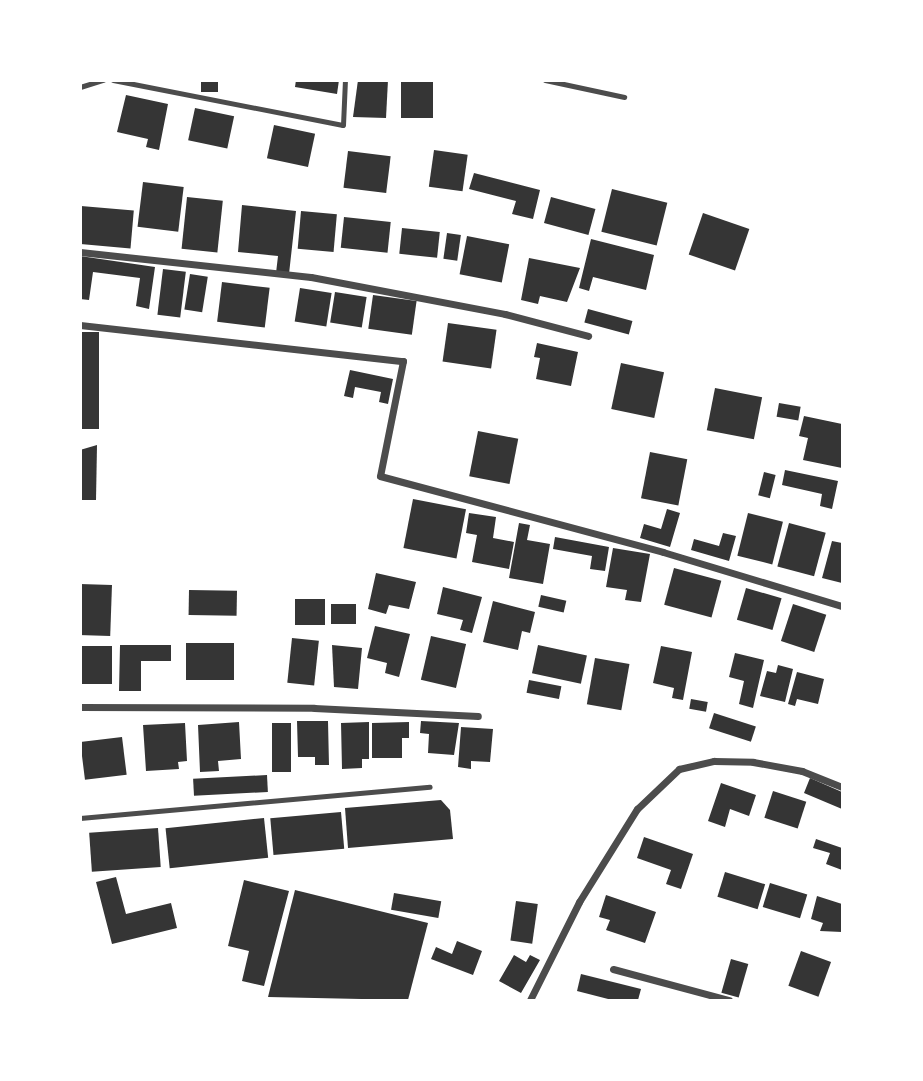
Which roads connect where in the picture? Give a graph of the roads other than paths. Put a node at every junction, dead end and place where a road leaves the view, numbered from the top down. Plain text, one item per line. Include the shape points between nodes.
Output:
1 (103, 80) edge
2 (113, 80) edge
3 (345, 80) edge
4 (545, 80) edge
5 (80, 87) edge
6 (624, 97) dead end
7 (80, 252) edge
8 (80, 325) edge
9 (588, 336) dead end
10 (842, 606) edge
11 (80, 708) edge
12 (478, 716) dead end
13 (430, 787) dead end
14 (842, 787) edge
15 (80, 818) edge
16 (613, 969) dead end
17 (530, 1000) edge
18 (729, 1000) edge

1 - 5 lane
2 - 3 lane via 343,125
4 - 6 lane
7 - 9 street via 311,278 505,314
8 - 10 street via 404,361 380,476
11 - 12 street via 314,708
13 - 15 lane
14 - 17 street via 802,771 752,762 714,761 679,769 637,809 579,902
16 - 18 street

